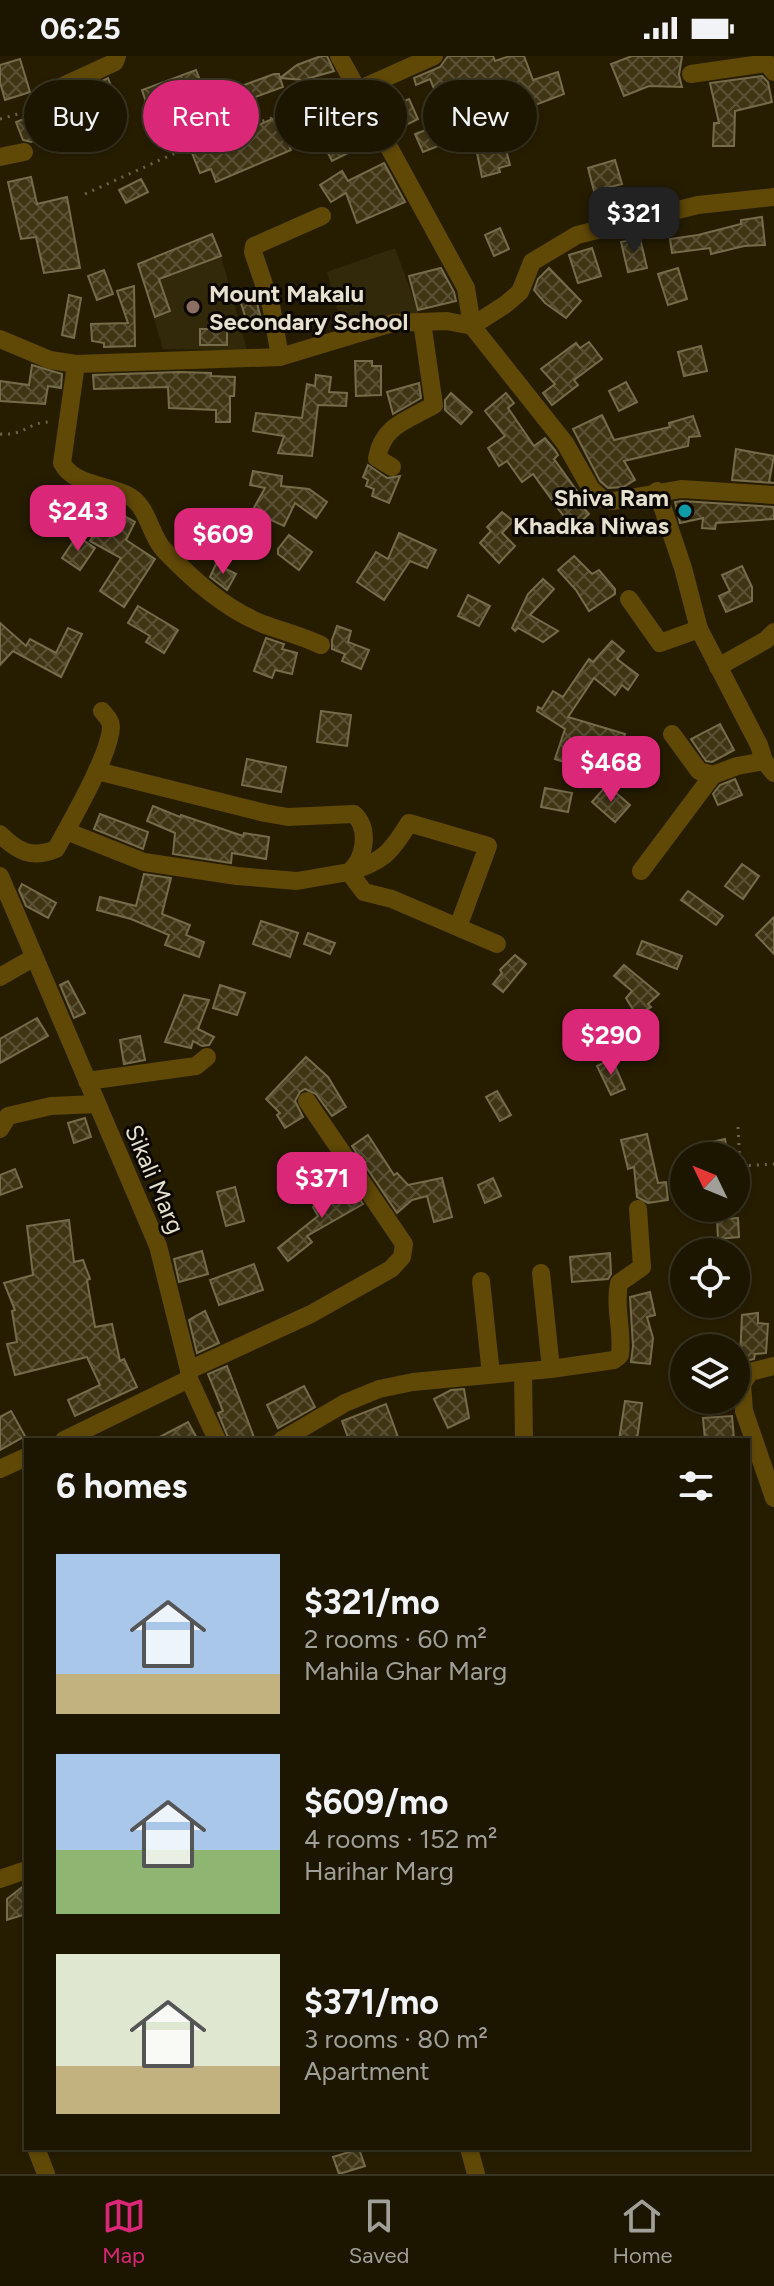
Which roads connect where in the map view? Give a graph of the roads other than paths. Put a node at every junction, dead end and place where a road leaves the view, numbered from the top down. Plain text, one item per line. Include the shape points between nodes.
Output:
1 (117, 56) edge
2 (339, 56) edge
3 (434, 56) edge
4 (774, 72) edge
5 (691, 74) dead end
6 (76, 80) edge
7 (352, 80) edge
8 (380, 80) edge
9 (24, 152) dead end
10 (392, 152) edge
11 (0, 157) edge
12 (774, 197) edge
13 (322, 216) dead end
14 (422, 322) junction
15 (472, 326) junction
16 (0, 339) edge
17 (280, 357) junction
18 (76, 364) junction
19 (392, 467) dead end
20 (657, 491) junction
21 (774, 495) edge
22 (629, 599) dead end
23 (699, 629) junction
24 (774, 632) edge
25 (321, 645) dead end
26 (718, 667) junction
27 (102, 711) dead end
28 (672, 734) dead end
29 (769, 767) edge
30 (97, 771) junction
31 (713, 775) junction
32 (66, 831) junction
33 (0, 834) edge
34 (641, 871) dead end
35 (349, 872) junction
36 (2, 887) edge
37 (458, 927) junction
38 (497, 944) dead end
39 (33, 958) junction
40 (0, 977) edge
41 (207, 1057) dead end
42 (87, 1081) junction
43 (307, 1101) dead end
44 (97, 1104) junction
45 (0, 1129) edge
46 (638, 1209) dead end
47 (541, 1273) dead end
48 (481, 1281) dead end
49 (774, 1366) edge
50 (551, 1369) junction
51 (523, 1372) junction
52 (189, 1374) junction
53 (491, 1374) junction
54 (68, 1438) edge
55 (216, 1438) edge
56 (285, 1438) edge
57 (524, 1438) edge
58 (24, 1458) edge
59 (0, 1469) edge
60 (774, 1498) edge
61 (24, 1871) edge
62 (0, 1879) edge
63 (37, 2150) edge
64 (470, 2150) edge
65 (46, 2174) edge
66 (476, 2174) edge

1 - 6 street via 115,62
2 - 7 street
3 - 8 street
4 - 5 street via 767,63
9 - 11 street
10 - 15 street via 466,288
12 - 15 street via 698,205 577,235 532,262 520,292
13 - 17 street via 254,246
14 - 15 street
14 - 17 street via 393,323
14 - 19 street via 434,405 398,424 380,442 377,458
15 - 20 street via 565,443 602,499
16 - 18 street via 50,360
17 - 18 street
18 - 25 street via 65,470 128,495 146,513 161,547 232,609
20 - 21 street
20 - 23 street
22 - 23 street via 660,643
23 - 26 street
24 - 26 street
26 - 29 street
27 - 30 street via 111,728
28 - 31 street via 699,771
29 - 31 street via 737,766
30 - 32 street
30 - 35 street via 288,817 354,814 363,838 361,858
31 - 34 street
32 - 33 street via 56,849 40,856 21,851
32 - 35 street via 144,862 237,876 297,881
35 - 37 street via 364,892
35 - 37 street via 376,863 409,823 488,846
36 - 39 street, Sikali Marg
37 - 38 street
39 - 40 street
39 - 42 street, Sikali Marg
41 - 42 street via 196,1066
42 - 44 street, Sikali Marg
43 - 52 street via 404,1244 402,1257 391,1269 311,1314
44 - 45 street via 51,1106 8,1116
44 - 52 street, Sikali Marg via 158,1246
46 - 50 street via 642,1267 619,1283 616,1295 620,1355
47 - 50 street
48 - 53 street
49 - 60 street via 750,1372 742,1384 744,1411
50 - 51 street
51 - 53 street
51 - 57 street
52 - 54 street
52 - 55 street, Sikali Marg
53 - 56 street via 379,1389
58 - 59 street
61 - 62 street
63 - 65 street
64 - 66 street

